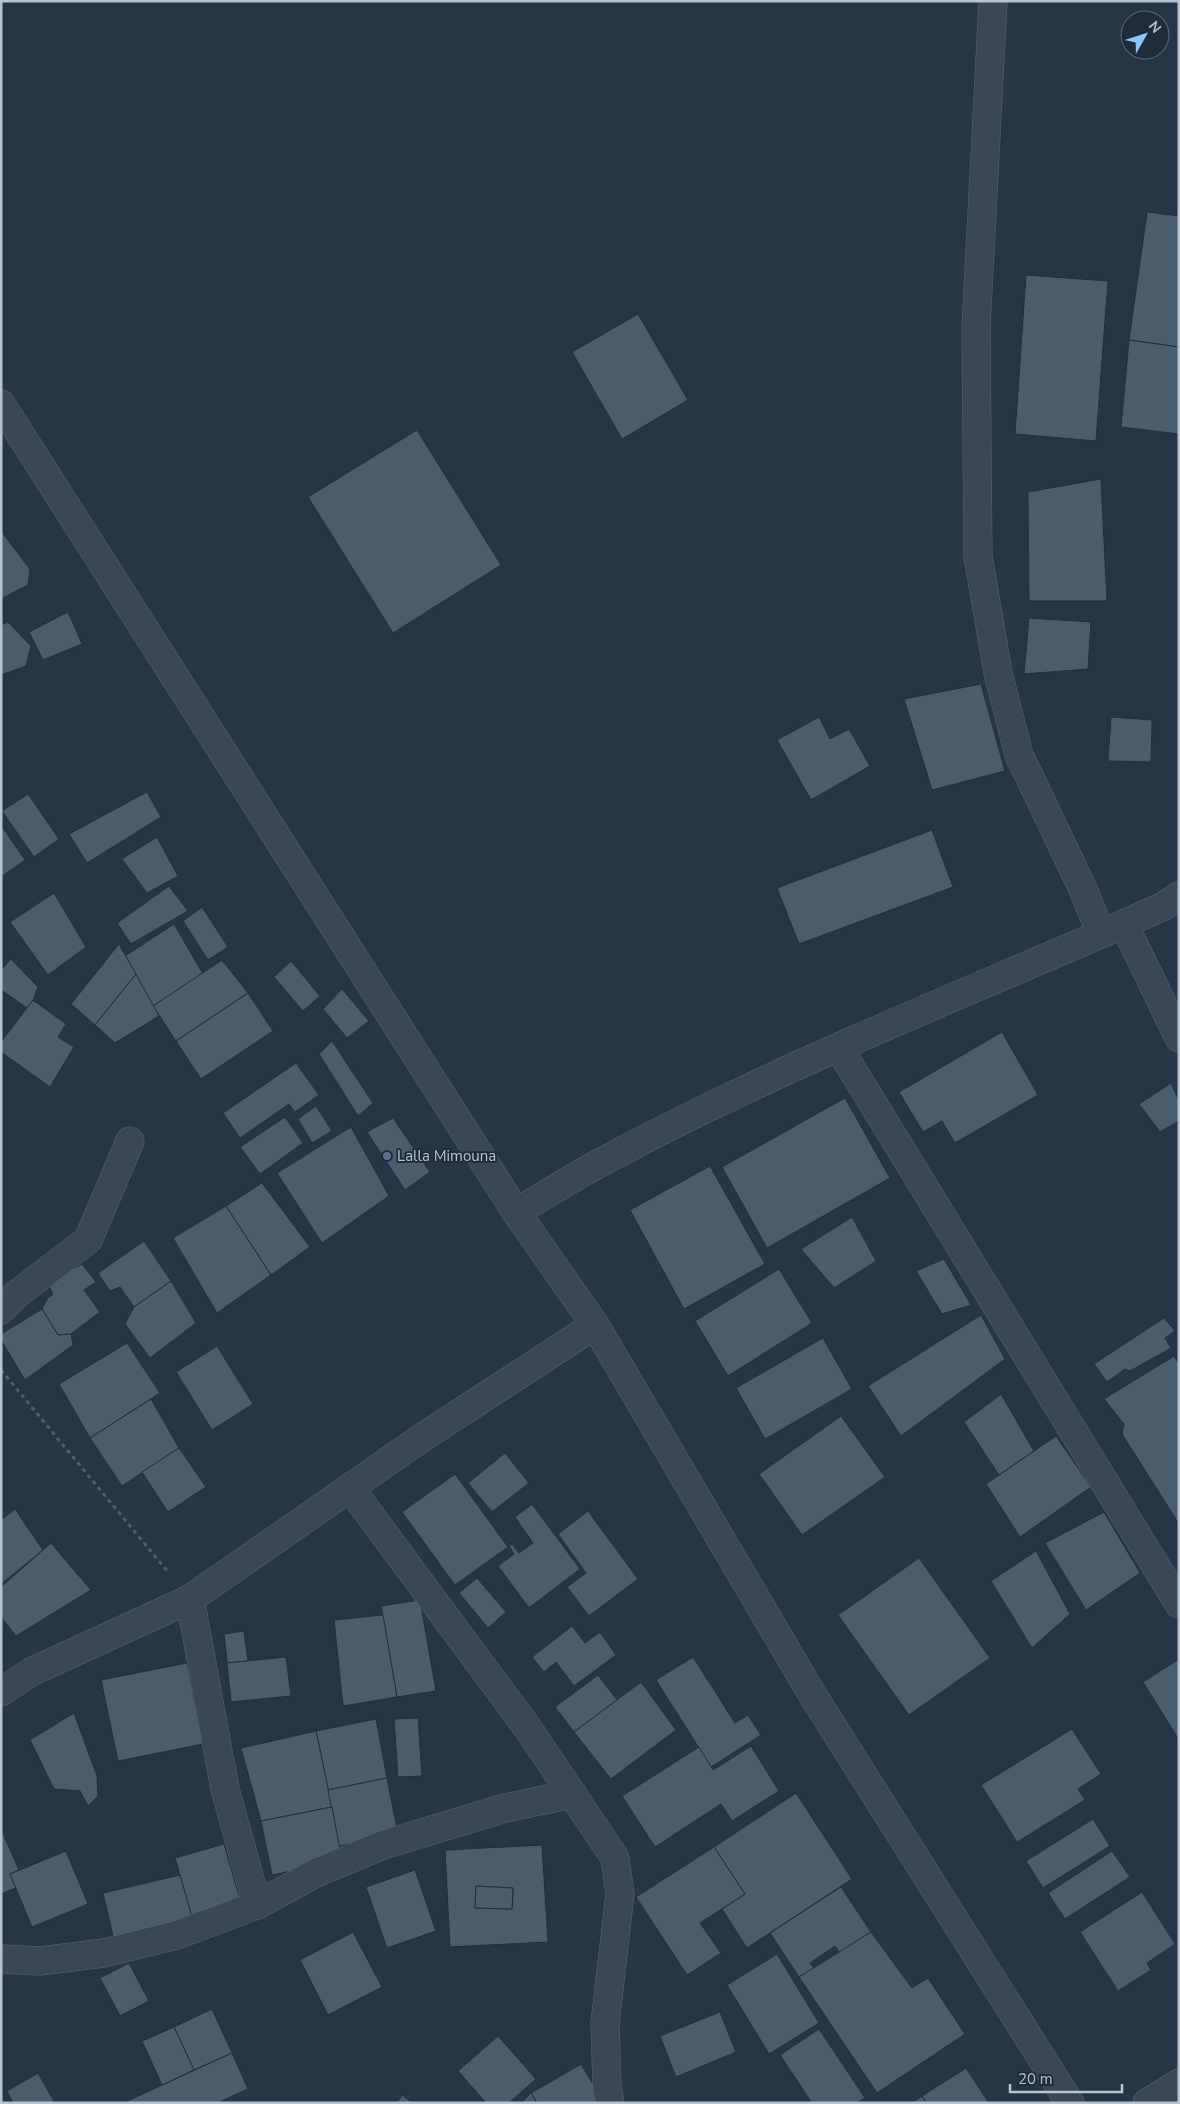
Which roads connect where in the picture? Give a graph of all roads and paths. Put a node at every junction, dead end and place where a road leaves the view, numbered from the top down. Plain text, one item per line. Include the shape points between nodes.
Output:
1 (993, 1) edge
2 (1, 404) edge
3 (1179, 896) edge
4 (1113, 929) junction
5 (1179, 1038) edge
6 (838, 1048) junction
7 (130, 1141) dead end
8 (516, 1212) junction
9 (1, 1310) edge
10 (594, 1326) junction
11 (1, 1370) edge
12 (350, 1488) junction
13 (190, 1599) junction
14 (1179, 1604) edge
15 (1, 1692) edge
16 (573, 1794) junction
17 (257, 1905) junction
18 (1, 1959) edge
19 (1179, 2082) edge
20 (610, 2103) edge
21 (1070, 2103) edge
22 (1147, 2103) edge

1 - 4 street via 976,328 978,556 998,674 1019,755 1083,889
2 - 8 street
3 - 4 street
4 - 5 street
4 - 6 street
6 - 8 street via 698,1112 597,1164
6 - 14 street
7 - 9 street via 88,1240
8 - 10 street
10 - 12 street
10 - 21 street via 812,1694
11 - 13 path
12 - 13 street
12 - 16 street via 437,1603
13 - 15 street via 31,1672
13 - 17 street via 225,1789
16 - 17 street via 505,1808 383,1845 316,1873
16 - 20 street via 615,1858 620,1894 604,2023
17 - 18 street via 177,1935 104,1953 40,1961
19 - 22 street

